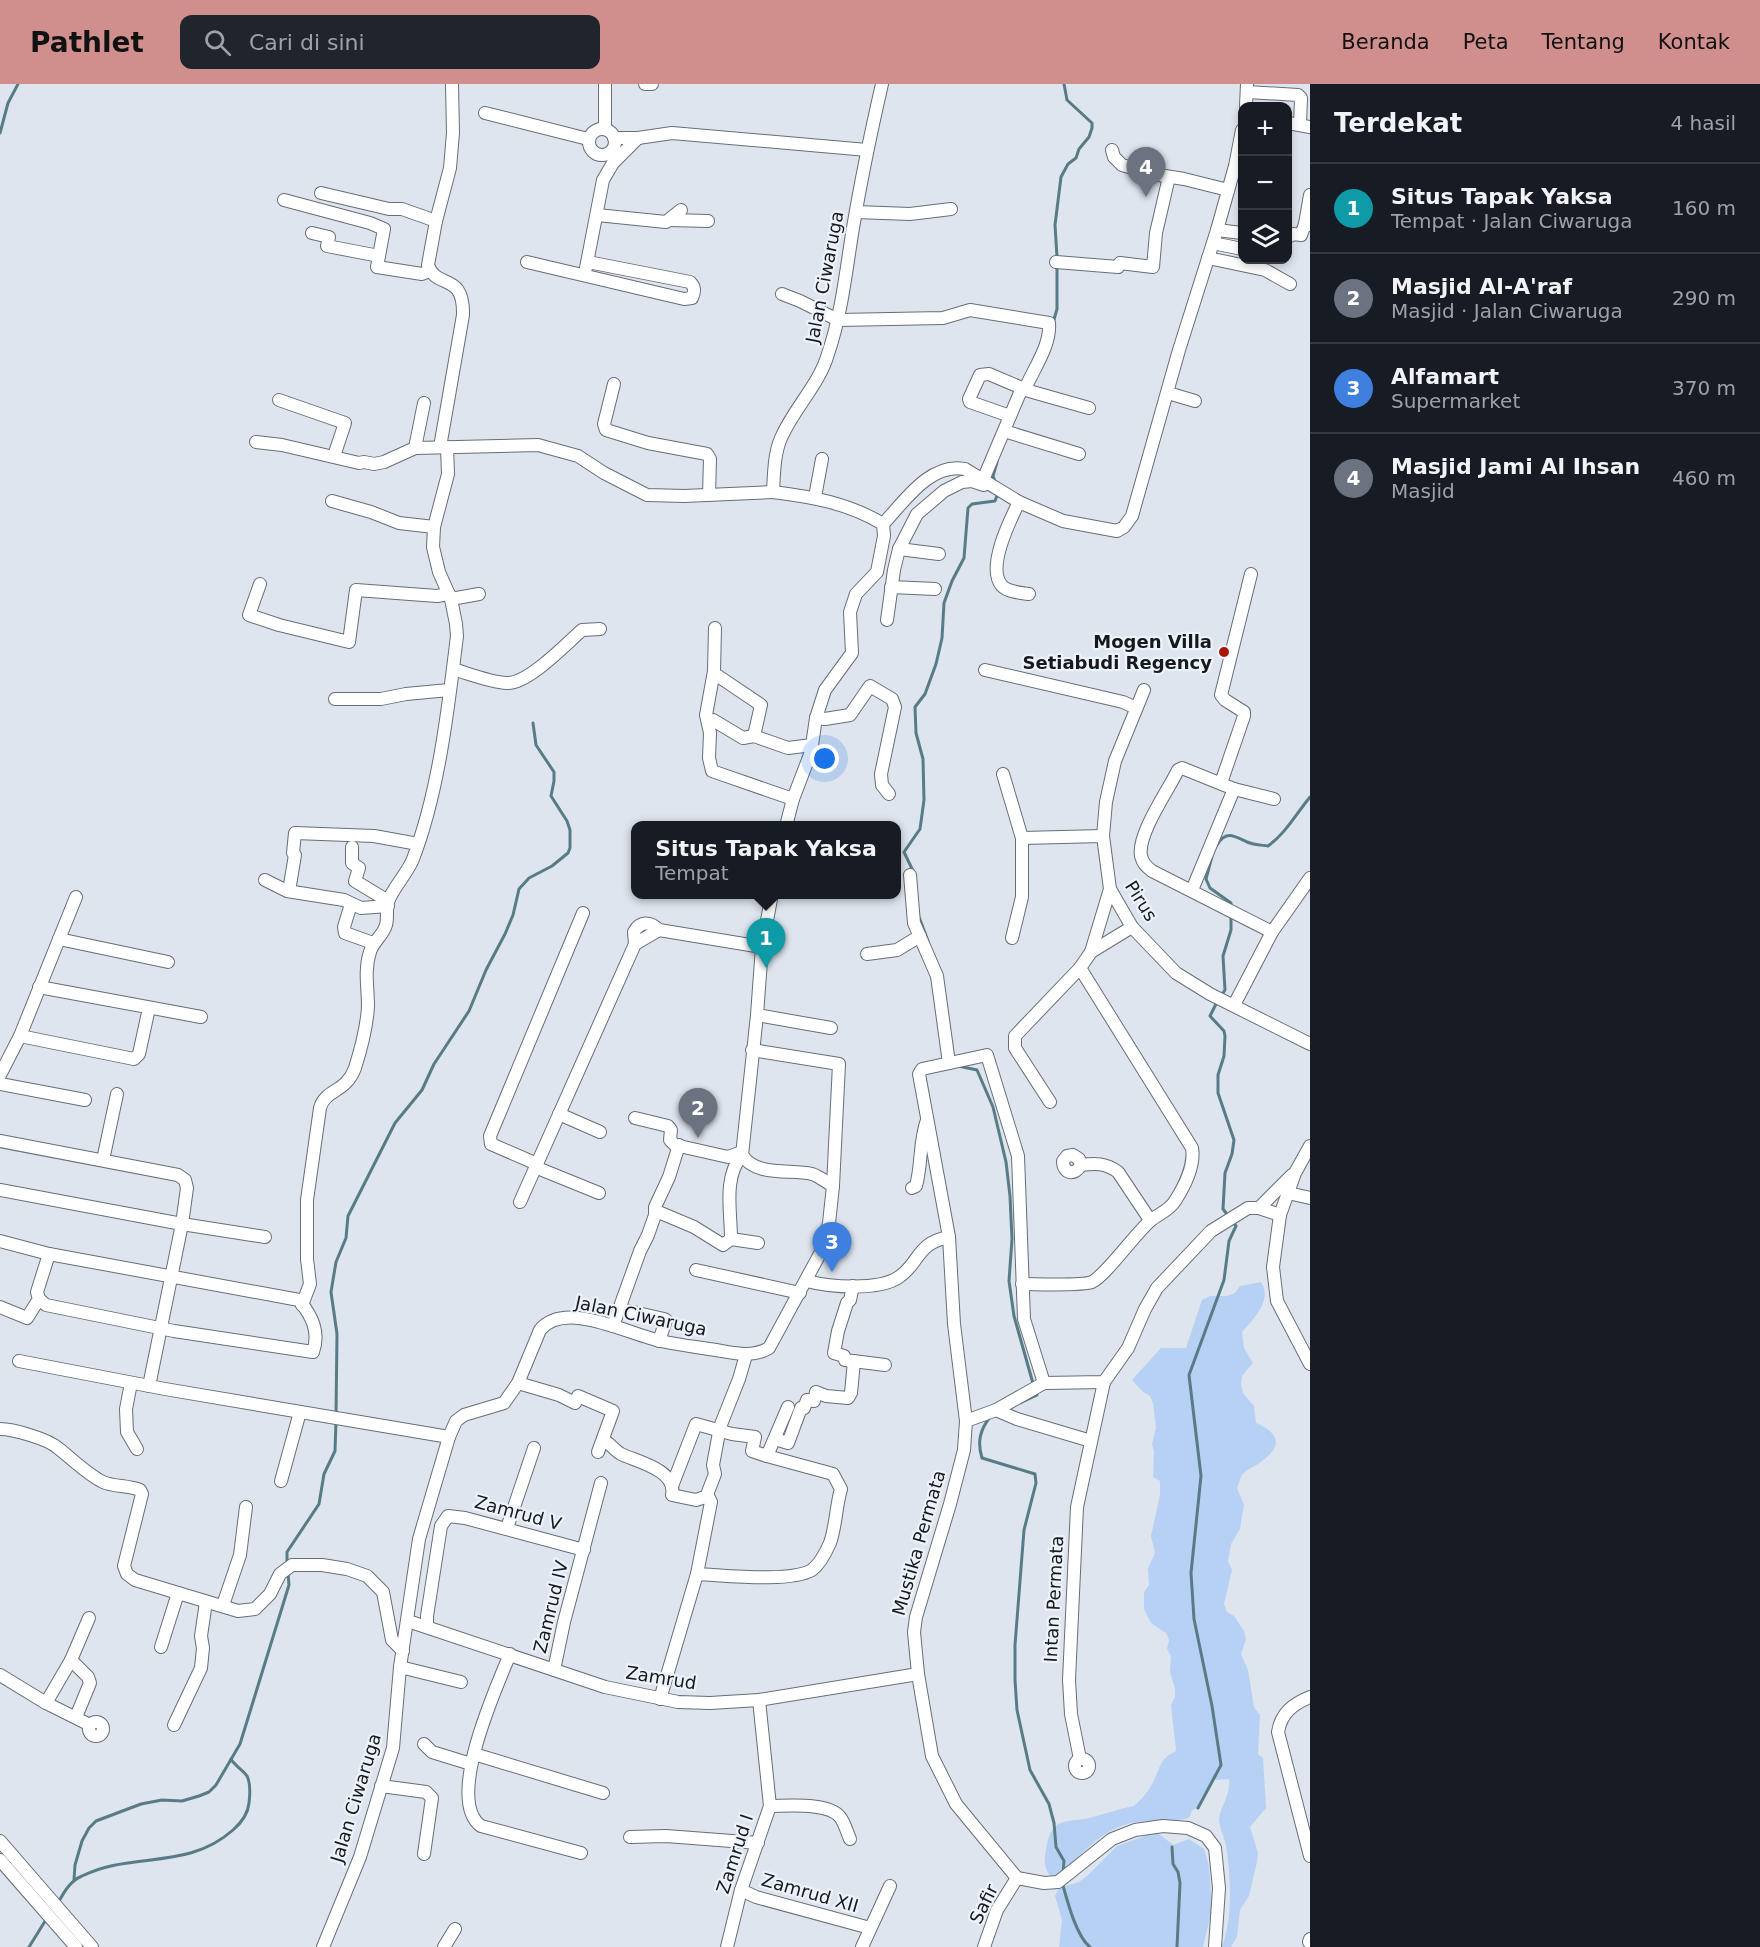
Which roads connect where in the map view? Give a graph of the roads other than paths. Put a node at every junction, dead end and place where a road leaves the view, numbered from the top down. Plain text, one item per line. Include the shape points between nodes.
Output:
1 (452, 84) edge
2 (605, 84) edge
3 (645, 84) edge
4 (652, 84) edge
5 (882, 84) edge
6 (1247, 88) edge
7 (484, 113) dead end
8 (1299, 124) edge
9 (610, 134) junction
10 (638, 138) junction
11 (588, 139) junction
12 (1238, 147) edge
13 (867, 150) junction
14 (1112, 150) dead end
15 (1169, 177) junction
16 (1228, 190) junction
17 (321, 193) dead end
18 (1310, 195) edge
19 (284, 200) dead end
20 (951, 209) dead end
21 (681, 210) dead end
22 (856, 212) junction
23 (597, 215) junction
24 (670, 220) junction
25 (436, 221) junction
26 (708, 221) dead end
27 (1308, 224) edge
28 (1217, 230) junction
29 (312, 232) dead end
30 (1238, 233) edge
31 (1292, 234) edge
32 (1213, 243) junction
33 (1238, 248) edge
34 (380, 256) junction
35 (1209, 258) junction
36 (527, 262) dead end
37 (588, 262) junction
38 (1056, 262) dead end
39 (430, 272) junction
40 (585, 276) junction
41 (1290, 285) dead end
42 (782, 294) dead end
43 (838, 320) junction
44 (614, 384) dead end
45 (1024, 388) junction
46 (1168, 393) junction
47 (279, 400) dead end
48 (1195, 401) dead end
49 (424, 403) dead end
50 (1089, 408) dead end
51 (1010, 416) junction
52 (1004, 431) junction
53 (256, 442) dead end
54 (444, 447) junction
55 (415, 448) junction
56 (1079, 454) dead end
57 (334, 456) junction
58 (822, 459) dead end
59 (989, 483) junction
60 (773, 492) junction
61 (709, 495) junction
62 (815, 497) junction
63 (332, 501) dead end
64 (1019, 502) junction
65 (883, 524) junction
66 (434, 527) junction
67 (899, 549) junction
68 (939, 554) dead end
69 (1251, 574) dead end
70 (260, 584) dead end
71 (891, 587) junction
72 (935, 589) dead end
73 (479, 594) dead end
74 (1029, 594) dead end
75 (450, 596) junction
76 (887, 620) dead end
77 (715, 628) dead end
78 (600, 629) dead end
79 (453, 669) junction
80 (985, 670) dead end
81 (718, 676) dead end
82 (449, 690) junction
83 (1144, 690) dead end
84 (335, 699) dead end
85 (1136, 708) junction
86 (816, 718) junction
87 (713, 720) dead end
88 (754, 736) junction
89 (812, 745) junction
90 (1003, 774) dead end
91 (1221, 783) junction
92 (1234, 789) junction
93 (889, 794) dead end
94 (1274, 799) dead end
95 (793, 800) junction
96 (787, 821) edge
97 (1103, 836) junction
98 (1022, 838) junction
99 (418, 844) junction
100 (352, 847) dead end
101 (910, 875) dead end
102 (1310, 878) edge
103 (266, 880) dead end
104 (1110, 889) junction
105 (1192, 890) junction
106 (289, 891) junction
107 (76, 897) dead end
108 (771, 899) edge
109 (351, 903) junction
110 (388, 904) junction
111 (583, 913) dead end
112 (1132, 927) junction
113 (1272, 932) junction
114 (920, 936) junction
115 (1012, 938) dead end
116 (59, 939) junction
117 (372, 943) junction
118 (762, 947) junction
119 (1091, 952) junction
120 (867, 954) dead end
121 (168, 962) dead end
122 (1080, 968) junction
123 (39, 987) junction
124 (1234, 1005) junction
125 (149, 1008) junction
126 (757, 1015) junction
127 (201, 1017) dead end
128 (831, 1028) dead end
129 (20, 1036) junction
130 (1310, 1044) edge
131 (753, 1050) junction
132 (949, 1063) junction
133 (0, 1076) edge
134 (0, 1084) edge
135 (117, 1094) dead end
136 (85, 1100) dead end
137 (1050, 1102) dead end
138 (559, 1114) junction
139 (635, 1118) dead end
140 (927, 1119) junction
141 (600, 1132) dead end
142 (0, 1141) edge
143 (679, 1145) junction
144 (1310, 1146) edge
145 (742, 1153) junction
146 (103, 1160) junction
147 (1081, 1165) dead end
148 (536, 1166) junction
149 (1294, 1173) junction
150 (833, 1186) junction
151 (912, 1188) dead end
152 (0, 1190) edge
153 (599, 1193) dead end
154 (1288, 1193) junction
155 (1310, 1198) edge
156 (520, 1202) dead end
157 (1254, 1208) junction
158 (656, 1211) junction
159 (1280, 1215) junction
160 (1150, 1220) junction
161 (182, 1224) junction
162 (266, 1236) dead end
163 (949, 1237) junction
164 (731, 1239) junction
165 (0, 1241) edge
166 (758, 1244) dead end
167 (49, 1254) junction
168 (696, 1270) dead end
169 (171, 1275) junction
170 (807, 1281) junction
171 (1022, 1284) junction
172 (853, 1286) junction
173 (800, 1293) junction
174 (39, 1299) junction
175 (302, 1305) junction
176 (0, 1307) edge
177 (620, 1309) junction
178 (613, 1326) junction
179 (160, 1328) junction
180 (659, 1341) junction
181 (746, 1355) junction
182 (19, 1361) dead end
183 (854, 1361) junction
184 (1310, 1364) edge
185 (885, 1365) dead end
186 (1104, 1382) junction
187 (131, 1383) junction
188 (518, 1383) junction
189 (1044, 1383) junction
190 (149, 1386) junction
191 (788, 1407) dead end
192 (996, 1410) junction
193 (300, 1412) junction
194 (966, 1421) junction
195 (0, 1429) edge
196 (719, 1431) junction
197 (449, 1437) junction
198 (775, 1439) junction
199 (603, 1440) junction
200 (1091, 1441) junction
201 (534, 1448) dead end
202 (137, 1449) dead end
203 (598, 1452) dead end
204 (767, 1456) junction
205 (281, 1481) dead end
206 (601, 1483) dead end
207 (672, 1486) junction
208 (708, 1492) dead end
209 (246, 1507) dead end
210 (507, 1528) junction
211 (584, 1550) junction
212 (697, 1574) junction
213 (177, 1593) junction
214 (206, 1602) junction
215 (223, 1605) junction
216 (89, 1618) dead end
217 (408, 1621) junction
218 (427, 1627) junction
219 (161, 1647) dead end
220 (403, 1651) junction
221 (510, 1654) junction
222 (71, 1660) junction
223 (400, 1667) junction
224 (554, 1670) junction
225 (918, 1674) junction
226 (0, 1675) edge
227 (461, 1682) dead end
228 (1310, 1696) edge
229 (660, 1699) junction
230 (759, 1700) junction
231 (46, 1703) junction
232 (76, 1717) junction
233 (90, 1725) dead end
234 (174, 1725) dead end
235 (424, 1744) dead end
236 (472, 1759) junction
237 (1080, 1759) dead end
238 (381, 1786) junction
239 (603, 1793) dead end
240 (770, 1806) junction
241 (630, 1837) dead end
242 (850, 1839) dead end
243 (0, 1841) edge
244 (758, 1843) junction
245 (581, 1853) dead end
246 (424, 1854) dead end
247 (1310, 1856) edge
248 (0, 1860) edge
249 (1017, 1878) junction
250 (890, 1886) dead end
251 (741, 1890) junction
252 (870, 1928) junction
253 (455, 1929) dead end
254 (76, 1947) edge
255 (92, 1947) edge
256 (323, 1947) edge
257 (444, 1947) edge
258 (727, 1947) edge
259 (862, 1947) edge
260 (984, 1947) edge
261 (1215, 1947) edge

1 - 25 street via 450,168
2 - 9 street
3 - 4 street
5 - 13 street, Jalan Ciwaruga
6 - 8 street via 1298,95
7 - 11 street
9 - 10 street
9 - 11 street via 593,132
9 - 11 street via 614,147 609,154 592,152
10 - 13 street via 693,134
10 - 23 street via 606,172
12 - 16 street
13 - 22 street, Jalan Ciwaruga
14 - 15 street via 1122,165
15 - 16 street
15 - 38 street via 1153,267
16 - 28 street
17 - 25 street via 402,209
18 - 27 street
19 - 34 street via 384,229
20 - 22 street via 910,214
21 - 24 street
22 - 43 street, Jalan Ciwaruga
23 - 24 street
23 - 37 street
24 - 26 street
25 - 39 street
27 - 31 street via 1301,235
28 - 30 street
28 - 32 street
29 - 34 street via 329,237 327,246
32 - 33 street
32 - 35 street
34 - 39 street via 377,267
35 - 41 street via 1265,270
35 - 46 street
36 - 40 street
37 - 40 street
37 - 40 street via 690,282 694,290 692,298 684,299
39 - 54 street via 456,287 463,300
42 - 43 street
43 - 45 street via 943,318 970,310 1049,323 1046,348
43 - 60 street, Jalan Ciwaruga via 819,376 780,440
44 - 61 street via 606,430 707,454
45 - 50 street
45 - 51 street
45 - 51 street via 989,374 978,377 970,402
46 - 48 street
46 - 64 street via 1132,516 1124,527 1117,531 1074,523
47 - 57 street via 345,423
49 - 55 street
51 - 52 street
52 - 56 street
52 - 59 street
53 - 57 street
54 - 55 street
54 - 61 street via 538,445 578,456 647,495
54 - 66 street via 448,474
55 - 57 street via 374,464
58 - 62 street
59 - 64 street
59 - 65 street via 965,469 949,468 919,487
59 - 67 street via 963,482 944,490 917,514
60 - 61 street
60 - 62 street
62 - 65 street via 862,512
63 - 66 street via 399,523
64 - 74 street via 997,558 997,572 1005,588
65 - 86 street via 877,572 856,594 850,612 852,653 825,690
66 - 75 street via 436,565
67 - 68 street
67 - 71 street
69 - 91 street via 1221,695 1244,716
70 - 75 street via 249,615 349,642 356,590
71 - 72 street
71 - 76 street
73 - 75 street
75 - 79 street via 456,624
77 - 95 street via 714,671 706,715 712,771
78 - 79 street via 582,630 555,656 516,682 506,683
79 - 82 street
80 - 85 street
81 - 88 street via 761,705
82 - 84 street via 381,699
82 - 99 street via 434,786
83 - 85 street, Pirus
85 - 97 street, Pirus via 1115,761
86 - 89 street
86 - 93 street via 850,715 870,686 892,699 895,707 881,774 882,785
87 - 88 street via 743,738
88 - 89 street via 789,748
89 - 95 street
90 - 98 street
91 - 92 street
91 - 105 street via 1182,768 1178,770 1141,845 1145,865
92 - 94 street
92 - 105 street
95 - 96 street
97 - 98 street
97 - 104 street, Pirus
98 - 115 street via 1022,897
99 - 106 street via 374,836 295,833
99 - 110 street
100 - 110 street via 352,862 359,868 355,881
101 - 114 street via 914,923
102 - 113 street
103 - 106 street
104 - 112 street, Pirus
104 - 119 street
105 - 113 street
106 - 109 street
107 - 116 street
108 - 118 street
109 - 110 street via 361,908
109 - 117 street via 345,933
110 - 117 street via 386,926
111 - 148 street via 490,1136 491,1144
112 - 119 street
112 - 124 street, Pirus via 1176,973
113 - 124 street
114 - 120 street via 897,950
114 - 132 street via 937,976
116 - 121 street
116 - 123 street
117 - 175 street via 367,969 367,1017 354,1071 343,1087 324,1099 320,1108 307,1200 310,1284
118 - 126 street
118 - 138 street via 659,930 635,944
119 - 122 street
122 - 137 street via 1016,1036 1015,1048
122 - 160 street via 1192,1148 1188,1175 1174,1203
123 - 125 street
123 - 129 street
124 - 130 street, Pirus
125 - 127 street
125 - 129 street via 139,1054 134,1059
126 - 128 street
126 - 131 street
129 - 133 street
131 - 145 street
131 - 150 street via 838,1064
132 - 140 street, Mustika Permata via 922,1069 919,1074
132 - 171 street via 987,1055 1018,1156
134 - 136 street
135 - 146 street
138 - 141 street
138 - 148 street
139 - 143 street via 668,1126 670,1140
140 - 151 street via 921,1136 920,1172
140 - 163 street, Mustika Permata
142 - 146 street
143 - 145 street via 728,1157
143 - 158 street
144 - 149 street
145 - 150 street via 745,1160 757,1167 814,1174
145 - 164 street via 729,1181
146 - 161 street via 178,1174 187,1188
147 - 160 street via 1105,1164 1118,1172
148 - 153 street
148 - 156 street
149 - 154 street
149 - 157 street
150 - 170 street via 822,1250
152 - 161 street
154 - 155 street
154 - 159 street
157 - 159 street
157 - 186 street via 1211,1231 1157,1288 1128,1348
158 - 164 street via 723,1245
158 - 177 street
159 - 184 street via 1273,1267 1277,1301
160 - 171 street via 1091,1282
161 - 162 street
161 - 169 street
163 - 172 street via 924,1247 898,1278
163 - 194 street, Mustika Permata via 954,1324
164 - 166 street
165 - 167 street
167 - 169 street
167 - 174 street via 37,1292
168 - 173 street
169 - 175 street via 298,1300
169 - 179 street
170 - 172 street
170 - 173 street
171 - 189 street via 1024,1319
172 - 183 street via 834,1353
173 - 181 street via 769,1348
174 - 176 street via 27,1318
174 - 179 street via 46,1305
175 - 179 street via 315,1327 313,1352
177 - 178 street
177 - 180 street via 666,1320
178 - 180 street, Jalan Ciwaruga
178 - 188 street, Jalan Ciwaruga via 563,1317 546,1322
179 - 190 street
180 - 181 street, Jalan Ciwaruga
181 - 196 street
182 - 187 street
183 - 185 street
183 - 198 street via 848,1398 816,1392 814,1401 807,1400 801,1407 788,1443
186 - 189 street
186 - 200 street, Intan Permata
187 - 190 street
187 - 202 street via 127,1432
188 - 197 street, Jalan Ciwaruga via 504,1403 456,1421
188 - 199 street via 575,1403 578,1396 613,1411
189 - 192 street
190 - 193 street
191 - 198 street
192 - 194 street
192 - 200 street
193 - 197 street
193 - 205 street
194 - 225 street, Mustika Permata via 964,1450 953,1493 915,1617
195 - 213 street via 52,1443 106,1484 140,1490 124,1566 135,1580
196 - 204 street via 755,1437 752,1451
196 - 207 street via 696,1424
196 - 208 street via 715,1474
197 - 217 street, Jalan Ciwaruga via 419,1539
198 - 204 street
199 - 203 street
199 - 207 street via 620,1453 661,1472
200 - 237 street, Intan Permata via 1077,1507 1069,1680
201 - 210 street
204 - 212 street via 833,1474 838,1481 841,1489 831,1541 821,1560 808,1572 777,1576
206 - 211 street, Zamrud IV
207 - 212 street via 672,1495 696,1500 708,1496 711,1502
209 - 215 street via 240,1555
210 - 211 street, Zamrud V
210 - 218 street, Zamrud V via 452,1516 442,1522
211 - 224 street, Zamrud IV
212 - 229 street
213 - 214 street
213 - 219 street
214 - 215 street
214 - 234 street via 201,1668
215 - 220 street via 238,1611 255,1609 270,1594 280,1574 292,1565 347,1569 367,1576 383,1592 392,1640
216 - 222 street
217 - 218 street, Zamrud
217 - 220 street, Jalan Ciwaruga
218 - 221 street, Zamrud
220 - 223 street, Jalan Ciwaruga
221 - 224 street, Zamrud
221 - 236 street
222 - 231 street
222 - 232 street via 90,1683
223 - 227 street
223 - 238 street, Jalan Ciwaruga via 393,1748
224 - 229 street, Zamrud
225 - 230 street, Zamrud
225 - 249 street, Mustika Permata via 932,1756 944,1782 956,1804
226 - 231 street
228 - 247 street via 1285,1713 1278,1732
229 - 230 street, Zamrud via 710,1703
230 - 240 street, Zamrud I
231 - 232 street
232 - 233 street
235 - 236 street via 432,1752
236 - 239 street
236 - 245 street via 468,1805 475,1822
238 - 246 street via 430,1794
238 - 256 street, Jalan Ciwaruga via 360,1857
240 - 242 street via 830,1810 840,1817
240 - 244 street, Zamrud I
241 - 244 street
243 - 255 street
244 - 251 street, Zamrud I
248 - 254 street
249 - 260 street, Safir via 997,1910
249 - 261 street via 1044,1883 1058,1881 1112,1839 1135,1830 1188,1828 1206,1836 1215,1848
250 - 252 street
251 - 252 street, Zamrud XII
251 - 258 street, Zamrud I
252 - 259 street
253 - 257 street

